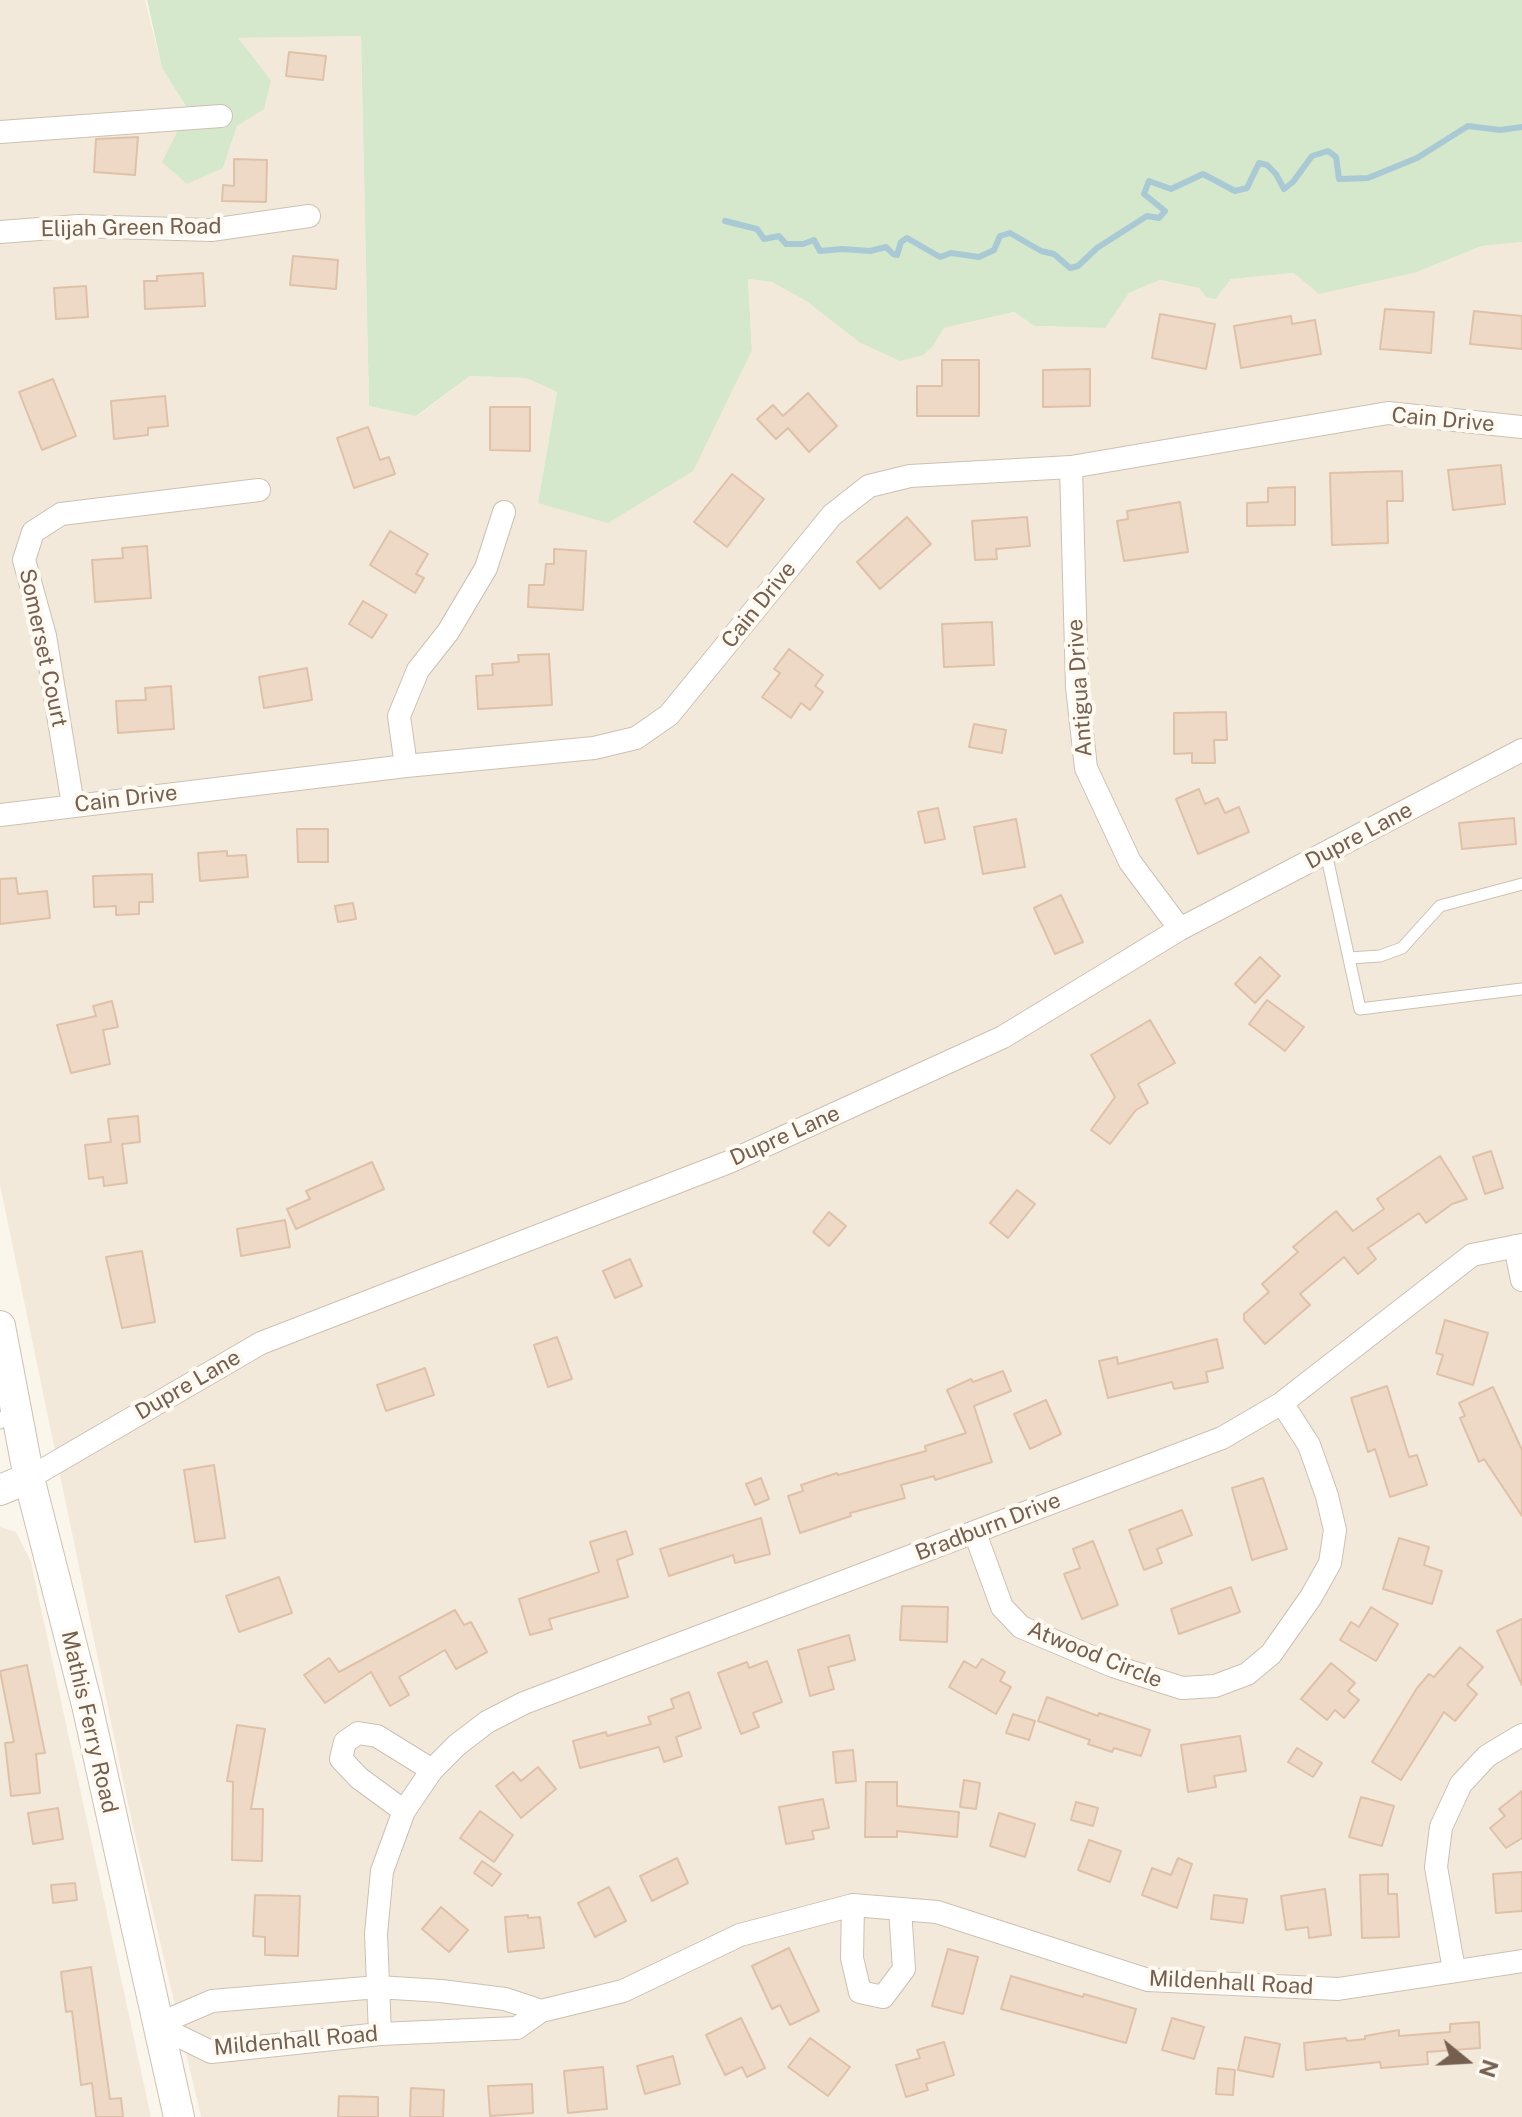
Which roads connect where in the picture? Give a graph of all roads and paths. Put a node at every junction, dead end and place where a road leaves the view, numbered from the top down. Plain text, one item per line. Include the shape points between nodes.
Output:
1 (221, 116) dead end
2 (0, 132) edge
3 (309, 216) dead end
4 (0, 232) edge
5 (1522, 427) edge
6 (1071, 467) junction
7 (259, 490) dead end
8 (504, 512) dead end
9 (1522, 750) edge
10 (406, 766) junction
11 (73, 805) junction
12 (0, 815) edge
13 (1326, 853) junction
14 (1522, 884) edge
15 (1180, 929) junction
16 (1349, 958) junction
17 (1522, 989) edge
18 (1518, 1246) edge
19 (1522, 1280) edge
20 (0, 1326) edge
21 (1282, 1403) junction
22 (5, 1415) edge
23 (29, 1478) junction
24 (0, 1490) edge
25 (975, 1533) junction
26 (1522, 1735) edge
27 (432, 1770) junction
28 (404, 1811) junction
29 (853, 1905) junction
30 (900, 1909) junction
31 (1522, 1961) edge
32 (1454, 1970) junction
33 (378, 1987) junction
34 (541, 2011) junction
35 (156, 2025) junction
36 (380, 2034) junction
37 (179, 2117) edge

1 - 2 street
3 - 4 street, Elijah Green Road via 211,230 78,226
5 - 6 street, Cain Drive via 1388,413
6 - 10 street, Cain Drive via 910,476 869,486 832,515 669,715 636,738 594,748
6 - 15 street, Antigua Drive via 1077,687 1086,768 1130,862
7 - 11 street, Somerset Court via 61,514 33,532 24,560 45,636
8 - 10 street via 486,568 418,670 399,716
9 - 13 street, Dupre Lane
10 - 11 street, Cain Drive
11 - 12 street, Cain Drive
13 - 15 street, Dupre Lane
13 - 16 lane
14 - 16 lane via 1440,906 1402,948
15 - 23 street, Dupre Lane via 1003,1037 729,1162 261,1343
16 - 17 lane via 1360,1009
18 - 19 street
18 - 21 street, Bradburn Drive via 1472,1255
20 - 22 main road, Mathis Ferry Road
21 - 25 street, Bradburn Drive via 1222,1438
21 - 25 street, Atwood Circle via 1309,1445 1335,1530 1330,1563 1305,1607 1271,1654 1247,1674 1215,1686 1182,1688 1021,1627 1002,1607
22 - 23 main road, Mathis Ferry Road
23 - 24 main road
23 - 35 main road, Mathis Ferry Road via 87,1705
25 - 27 street, Bradburn Drive via 524,1703 487,1722
26 - 32 street via 1487,1756 1461,1784 1441,1827 1436,1867
27 - 28 street, Bradburn Drive
27 - 28 street via 377,1736 358,1733 345,1742 341,1759
28 - 33 street, Bradburn Drive via 382,1871
29 - 30 street, Mildenhall Road
29 - 30 street via 852,1958 860,1992 883,1997 904,1969
29 - 34 street, Mildenhall Road via 740,1935 623,1991
30 - 32 street, Mildenhall Road via 937,1912 1148,1980 1338,1989
31 - 32 street, Mildenhall Road
33 - 34 street, Mildenhall Road via 505,1999
33 - 35 street, Mildenhall Road via 212,2001
33 - 36 street, Bradburn Drive
34 - 36 street, Mildenhall Road via 517,2028
35 - 36 street, Mildenhall Road via 211,2052
35 - 37 main road, Mathis Ferry Road

